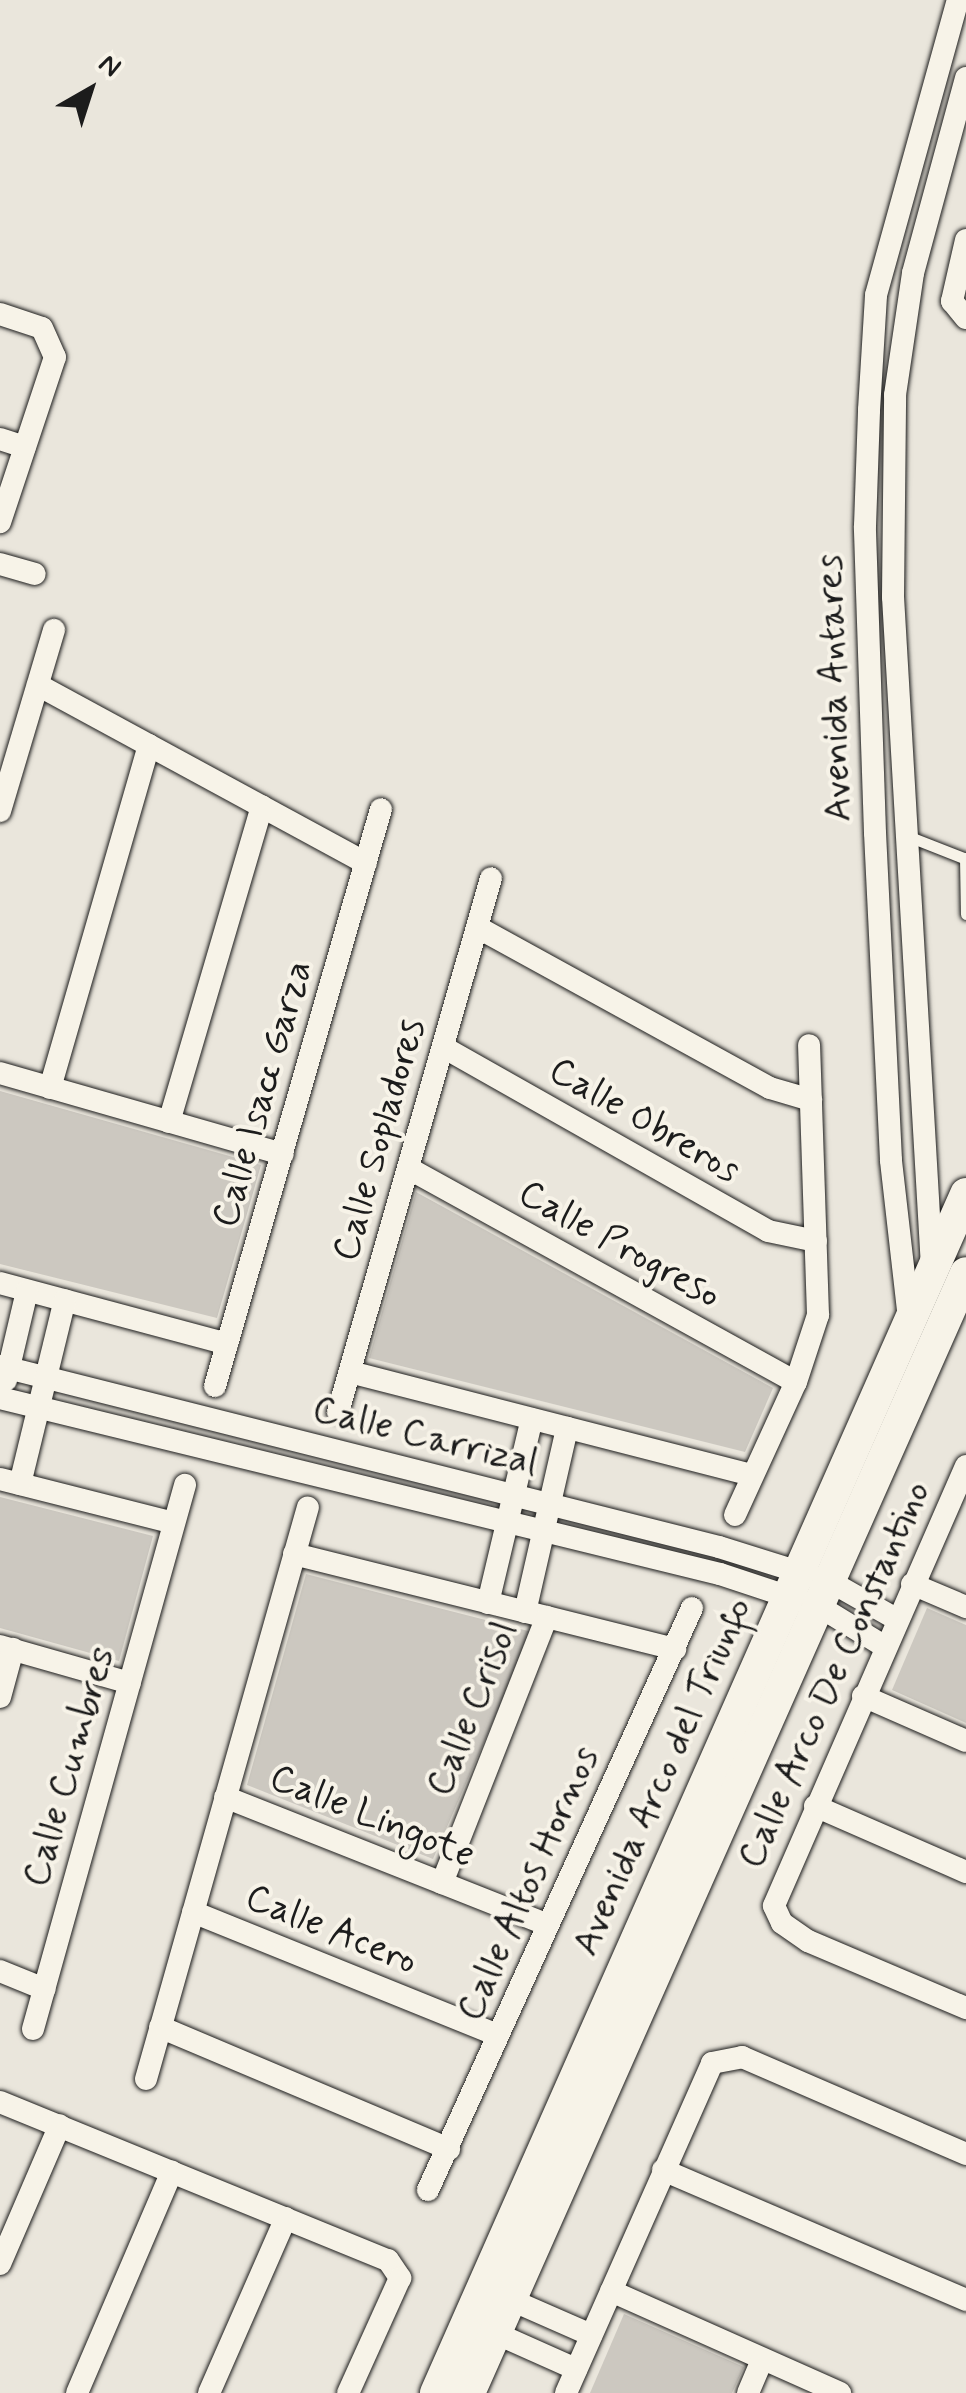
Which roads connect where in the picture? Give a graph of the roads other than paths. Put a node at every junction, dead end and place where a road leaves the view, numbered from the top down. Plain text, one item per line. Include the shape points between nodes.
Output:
1 (958, 0) edge
2 (966, 78) edge
3 (966, 240) edge
4 (960, 313) edge
5 (0, 314) edge
6 (0, 439) edge
7 (25, 447) junction
8 (0, 522) edge
9 (0, 564) edge
10 (35, 574) dead end
11 (54, 630) dead end
12 (38, 685) junction
13 (149, 746) junction
14 (262, 806) junction
15 (381, 809) dead end
16 (0, 811) edge
17 (903, 834) junction
18 (965, 858) edge
19 (366, 862) junction
20 (491, 878) dead end
21 (966, 914) edge
22 (477, 927) junction
23 (809, 1045) dead end
24 (443, 1047) junction
25 (0, 1073) edge
26 (50, 1088) junction
27 (810, 1100) junction
28 (169, 1122) junction
29 (283, 1154) junction
30 (408, 1168) junction
31 (966, 1194) edge
32 (816, 1241) junction
33 (932, 1271) junction
34 (966, 1273) edge
35 (0, 1284) edge
36 (27, 1291) junction
37 (64, 1300) junction
38 (925, 1325) junction
39 (227, 1344) junction
40 (4, 1367) edge
41 (350, 1372) junction
42 (46, 1378) junction
43 (796, 1382) junction
44 (215, 1386) dead end
45 (1, 1401) edge
46 (38, 1408) junction
47 (338, 1412) dead end
48 (532, 1419) junction
49 (567, 1428) junction
50 (965, 1472) edge
51 (751, 1475) junction
52 (10, 1482) edge
53 (185, 1485) dead end
54 (514, 1495) junction
55 (550, 1504) junction
56 (308, 1507) dead end
57 (735, 1515) dead end
58 (174, 1523) junction
59 (506, 1526) junction
60 (542, 1536) junction
61 (294, 1554) junction
62 (792, 1583) junction
63 (912, 1584) junction
64 (826, 1594) junction
65 (488, 1603) junction
66 (966, 1607) edge
67 (692, 1608) dead end
68 (536, 1614) junction
69 (896, 1619) junction
70 (884, 1646) junction
71 (7, 1647) edge
72 (675, 1649) junction
73 (130, 1683) junction
74 (863, 1696) junction
75 (0, 1697) edge
76 (966, 1741) edge
77 (226, 1797) junction
78 (815, 1806) junction
79 (966, 1872) edge
80 (442, 1883) junction
81 (193, 1912) junction
82 (548, 1925) junction
83 (0, 1971) edge
84 (44, 1989) junction
85 (966, 2008) edge
86 (160, 2027) junction
87 (33, 2029) dead end
88 (498, 2035) junction
89 (146, 2079) dead end
90 (0, 2102) edge
91 (60, 2125) junction
92 (449, 2148) junction
93 (966, 2154) edge
94 (662, 2170) junction
95 (172, 2171) junction
96 (428, 2190) dead end
97 (286, 2218) junction
98 (0, 2264) edge
99 (611, 2291) junction
100 (509, 2299) junction
101 (966, 2300) edge
102 (495, 2333) junction
103 (591, 2335) junction
104 (762, 2360) junction
105 (576, 2370) junction
106 (77, 2393) edge
107 (209, 2393) edge
108 (348, 2393) edge
109 (436, 2393) edge
110 (469, 2393) edge
111 (566, 2393) edge
112 (748, 2393) edge
113 (840, 2393) edge

1 - 38 street, Avenida Antares via 876,295 868,410 870,717 891,1160
2 - 17 street, Avenida Antares via 912,272 896,396 893,597
3 - 4 street
5 - 7 street via 42,328 54,346
6 - 7 street
7 - 8 street
9 - 10 street
11 - 12 street
12 - 13 street
12 - 16 street
13 - 14 street
13 - 26 street
14 - 19 street
14 - 28 street
15 - 19 street, Calle Isacc Garza
17 - 18 lane
17 - 33 street, Avenida Antares
18 - 21 lane
19 - 29 street, Calle Isacc Garza
20 - 22 street, Calle Sopladores
22 - 24 street, Calle Sopladores
22 - 27 street via 770,1088
23 - 27 street
24 - 30 street, Calle Sopladores
24 - 32 street, Calle Obreros via 768,1230
25 - 26 street
26 - 28 street
27 - 32 street
28 - 29 street
29 - 39 street, Calle Isacc Garza
30 - 41 street, Calle Sopladores
30 - 43 street, Calle Progreso
31 - 33 street, Avenida Arco del Triunfo
32 - 43 street via 818,1315
33 - 38 street, Avenida Arco del Triunfo
34 - 38 street, Avenida Arco del Triunfo
35 - 36 street
36 - 37 street
36 - 40 street
37 - 39 street
37 - 42 street
38 - 62 street, Avenida Arco del Triunfo
38 - 64 street, Avenida Arco del Triunfo via 918,1382
39 - 44 street, Calle Isacc Garza
40 - 42 street, Calle Carrizal
40 - 45 street
41 - 47 street, Calle Sopladores
41 - 48 street
42 - 46 street
42 - 54 street, Calle Carrizal
43 - 51 street
45 - 46 street, Calle Carrizal
46 - 52 street
46 - 59 street, Calle Carrizal
48 - 49 street
48 - 54 street
49 - 51 street
49 - 55 street, Calle Crisol
50 - 63 street, Calle Arco De Constantino
51 - 57 street
52 - 58 street
53 - 58 street, Calle Cumbres
54 - 55 street, Calle Carrizal
54 - 59 street
55 - 60 street, Calle Crisol
55 - 62 street, Calle Carrizal
56 - 61 street
58 - 73 street, Calle Cumbres
59 - 60 street, Calle Carrizal
59 - 65 street
60 - 62 street, Calle Carrizal
60 - 68 street, Calle Crisol
61 - 65 street
61 - 77 street
62 - 64 street, Calle Carrizal
62 - 109 street, Avenida Arco del Triunfo
63 - 66 street
63 - 69 street, Calle Arco De Constantino
64 - 69 street
64 - 70 street
64 - 100 street, Avenida Arco del Triunfo
65 - 68 street
67 - 72 street, Calle Altos Hornos
68 - 72 street
68 - 80 street, Calle Crisol
69 - 70 street, Calle Arco De Constantino
70 - 74 street, Calle Arco De Constantino
71 - 73 street
71 - 75 street
72 - 82 street, Calle Altos Hornos
73 - 84 street, Calle Cumbres
74 - 76 street
74 - 78 street, Calle Arco De Constantino
77 - 80 street, Calle Lingote
77 - 81 street
78 - 79 street
78 - 85 street, Calle Arco De Constantino via 774,1900 775,1914 808,1941
80 - 82 street, Calle Lingote
81 - 86 street
81 - 88 street, Calle Acero
82 - 88 street, Calle Altos Hornos
83 - 84 street
84 - 87 street, Calle Cumbres
86 - 89 street
86 - 92 street
88 - 92 street, Calle Altos Hornos
90 - 91 street
91 - 95 street
91 - 98 street
92 - 96 street, Calle Altos Hornos
93 - 94 street via 731,2057 705,2072
94 - 99 street
94 - 101 street
95 - 97 street
95 - 106 street
97 - 107 street
97 - 108 street via 378,2254 399,2273
99 - 103 street
99 - 104 street
100 - 102 street, Avenida Arco del Triunfo
100 - 103 street
102 - 105 street
102 - 110 street, Avenida Arco del Triunfo
103 - 105 street
104 - 112 street
104 - 113 street
105 - 111 street

